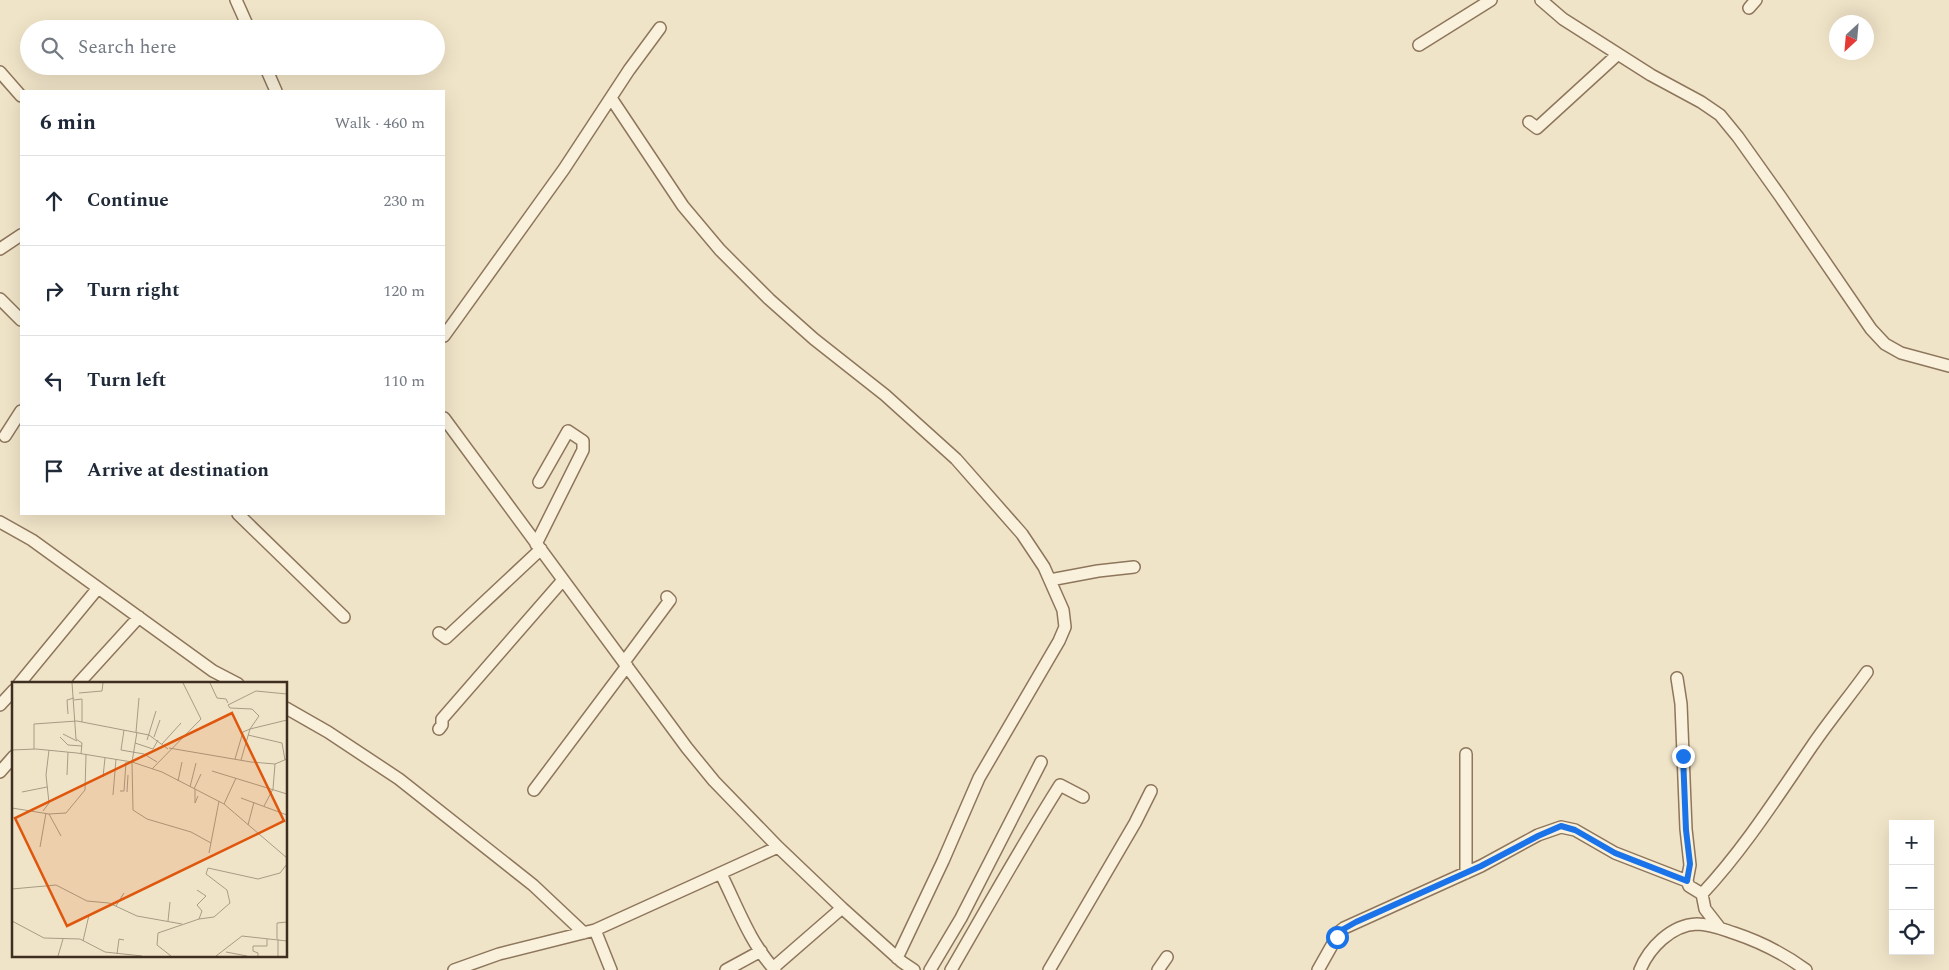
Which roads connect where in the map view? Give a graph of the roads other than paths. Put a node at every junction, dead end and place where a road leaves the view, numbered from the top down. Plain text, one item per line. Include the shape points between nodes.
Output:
1 (236, 0) edge
2 (1491, 0) edge
3 (1541, 0) edge
4 (245, 20) edge
5 (660, 28) dead end
6 (1419, 45) dead end
7 (1618, 54) junction
8 (0, 72) edge
9 (269, 75) edge
10 (276, 90) edge
11 (20, 95) edge
12 (611, 98) junction
13 (1529, 122) dead end
14 (20, 235) edge
15 (0, 249) edge
16 (0, 299) edge
17 (20, 319) edge
18 (445, 335) edge
19 (1949, 366) edge
20 (20, 413) edge
21 (445, 419) edge
22 (5, 436) dead end
23 (539, 482) dead end
24 (239, 515) edge
25 (0, 522) edge
26 (539, 546) junction
27 (1134, 567) dead end
28 (563, 580) junction
29 (1050, 580) junction
30 (98, 588) junction
31 (667, 597) dead end
32 (139, 617) junction
33 (344, 617) dead end
34 (439, 633) dead end
35 (626, 664) junction
36 (1867, 672) dead end
37 (1677, 678) dead end
38 (21, 682) edge
39 (80, 682) edge
40 (234, 682) edge
41 (12, 692) edge
42 (0, 705) edge
43 (288, 709) edge
44 (439, 729) dead end
45 (1466, 754) dead end
46 (12, 758) edge
47 (1041, 762) dead end
48 (0, 772) edge
49 (534, 790) dead end
50 (1151, 791) dead end
51 (1083, 797) dead end
52 (778, 847) junction
53 (1466, 872) junction
54 (721, 874) junction
55 (1687, 881) junction
56 (1702, 894) junction
57 (842, 908) junction
58 (1719, 927) junction
59 (589, 931) junction
60 (761, 951) junction
61 (1166, 957) dead end
62 (898, 963) edge
63 (774, 969) edge
64 (454, 970) edge
65 (611, 970) edge
66 (726, 970) edge
67 (914, 970) edge
68 (930, 970) edge
69 (951, 970) edge
70 (1049, 970) edge
71 (1158, 970) edge
72 (1318, 970) edge
73 (1640, 970) edge
74 (1806, 970) edge

1 - 4 street
2 - 6 street
3 - 7 street via 1563,20
5 - 12 street
7 - 13 street via 1537,128
7 - 19 street via 1720,116 1780,196 1871,329 1885,344 1901,353
8 - 11 street
9 - 10 street
12 - 18 street
12 - 29 street via 683,206 720,250 814,339 885,395 956,459 1022,534
14 - 15 street
16 - 17 street
20 - 22 street
21 - 26 street
23 - 26 street via 568,431 583,441 583,450
24 - 33 street
25 - 30 street via 32,540
26 - 28 street
26 - 34 street via 446,638
27 - 29 street
28 - 35 street
28 - 44 street via 442,719
29 - 62 street via 1063,610 1065,627 979,778
30 - 32 street
30 - 38 street
31 - 35 street via 670,600
32 - 39 street
32 - 40 street via 213,671
35 - 49 street
35 - 52 street via 714,781
36 - 56 street via 1774,802
37 - 55 street via 1690,864
41 - 42 street
43 - 59 street via 399,779
45 - 53 street
46 - 48 street
47 - 68 street via 961,918
50 - 70 street
51 - 69 street via 1060,785
52 - 54 street
52 - 57 street
53 - 55 street via 1561,826 1575,830 1615,853
53 - 72 street via 1344,928
54 - 59 street
54 - 60 street
55 - 56 street
56 - 58 street via 1705,909
57 - 62 street
57 - 63 street
58 - 73 street via 1697,924 1668,935 1653,947
58 - 74 street via 1777,950
59 - 64 street via 499,954
59 - 65 street
60 - 63 street
60 - 66 street
61 - 71 street
62 - 67 street

